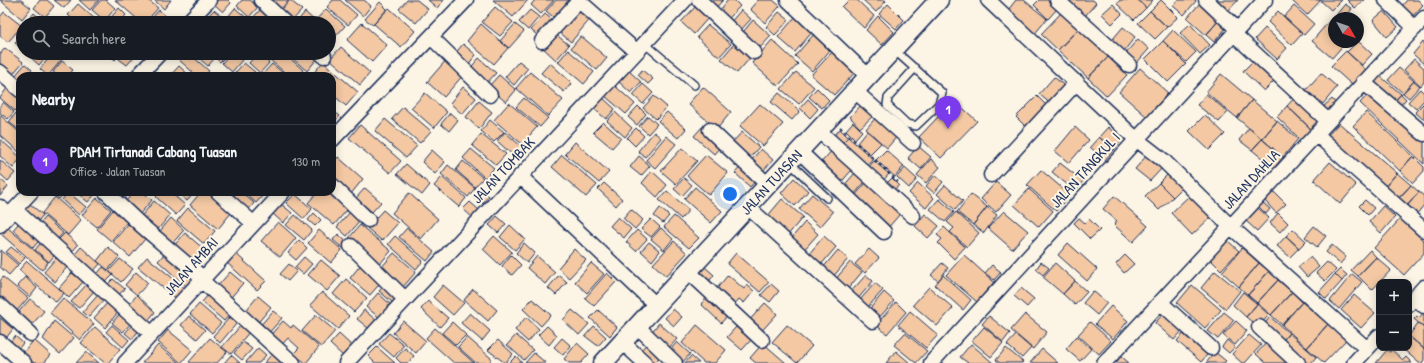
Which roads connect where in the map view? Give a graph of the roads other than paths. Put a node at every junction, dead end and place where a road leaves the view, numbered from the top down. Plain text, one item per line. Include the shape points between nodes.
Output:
1 (261, 0) edge
2 (466, 0) edge
3 (579, 0) edge
4 (685, 0) edge
5 (699, 0) edge
6 (788, 0) edge
7 (939, 0) edge
8 (988, 0) edge
9 (1057, 0) edge
10 (1206, 0) edge
11 (1265, 0) edge
12 (1386, 0) edge
13 (201, 2) edge
14 (192, 16) edge
15 (278, 16) edge
16 (1420, 23) edge
17 (1236, 32) junction
18 (430, 38) junction
19 (542, 41) dead end
20 (640, 47) junction
21 (893, 49) junction
22 (754, 52) dead end
23 (153, 60) edge
24 (1128, 65) dead end
25 (915, 68) junction
26 (0, 72) edge
27 (142, 72) edge
28 (868, 76) junction
29 (1077, 82) junction
30 (1364, 82) junction
31 (694, 84) dead end
32 (16, 86) edge
33 (855, 91) junction
34 (490, 95) dead end
35 (1328, 121) junction
36 (825, 124) junction
37 (710, 130) dead end
38 (1316, 134) junction
39 (1424, 134) edge
40 (336, 136) edge
41 (1136, 139) junction
42 (913, 143) dead end
43 (795, 157) junction
44 (991, 175) dead end
45 (520, 176) junction
46 (768, 185) junction
47 (336, 189) edge
48 (26, 196) edge
49 (110, 196) edge
50 (223, 196) edge
51 (278, 196) edge
52 (827, 198) dead end
53 (748, 207) junction
54 (6, 214) edge
55 (913, 216) dead end
56 (368, 220) dead end
57 (253, 223) junction
58 (1230, 226) junction
59 (1424, 230) edge
60 (884, 232) dead end
61 (351, 246) dead end
62 (689, 272) junction
63 (202, 279) junction
64 (406, 299) junction
65 (1160, 302) junction
66 (0, 305) edge
67 (657, 306) junction
68 (874, 321) dead end
69 (637, 326) junction
70 (1259, 327) dead end
71 (31, 334) dead end
72 (152, 334) junction
73 (1376, 339) edge
74 (762, 340) dead end
75 (0, 342) edge
76 (622, 342) junction
77 (1211, 348) dead end
78 (1367, 349) junction
79 (24, 363) edge
80 (125, 363) edge
81 (293, 363) edge
82 (346, 363) edge
83 (603, 363) edge
84 (645, 363) edge
85 (674, 363) edge
86 (931, 363) edge
87 (1104, 363) edge
88 (1298, 363) edge
89 (1354, 363) edge

1 - 15 street
2 - 18 street
3 - 19 street
3 - 20 street
4 - 20 street, JALAN TOMBAK
5 - 22 street
6 - 28 street
7 - 21 street, JALAN TUASAN
8 - 29 street
9 - 24 street
10 - 17 street
11 - 17 street, JALAN TANGKUL I
12 - 16 street
13 - 14 street
16 - 30 street, JALAN DAHLIA
17 - 35 street
17 - 41 street, JALAN TANGKUL I
18 - 34 street
18 - 40 street
20 - 31 lane
20 - 45 street, JALAN TOMBAK
21 - 25 lane
21 - 28 street, JALAN TUASAN
23 - 27 street
25 - 25 lane via 942,96 939,104 916,126 907,124 887,105 888,98
26 - 32 street
28 - 33 street, JALAN TUASAN
29 - 41 street
29 - 44 street
30 - 35 street, JALAN DAHLIA
30 - 39 street
33 - 36 street, JALAN TUASAN
33 - 42 street
35 - 38 street, JALAN DAHLIA
36 - 43 street, JALAN TUASAN
36 - 55 street
37 - 46 street
38 - 58 street, JALAN DAHLIA
38 - 59 street
41 - 58 street via 1163,160
41 - 86 street, JALAN TANGKUL I
43 - 46 street, JALAN TUASAN
43 - 52 lane
43 - 60 street
45 - 64 street, JALAN TOMBAK
45 - 67 street
46 - 53 street, JALAN TUASAN
47 - 56 street
48 - 54 street
49 - 63 street
50 - 57 street
51 - 57 street, JALAN AMBAI
53 - 62 street, JALAN TUASAN
53 - 68 street
54 - 72 street
57 - 63 street, JALAN AMBAI
58 - 65 street, JALAN DAHLIA
58 - 78 street
61 - 64 street
62 - 67 street, JALAN TUASAN
62 - 74 street
63 - 72 street, JALAN AMBAI
63 - 81 street
64 - 82 street, JALAN TOMBAK
65 - 77 street
65 - 87 street, JALAN DAHLIA
66 - 71 street
67 - 69 street, JALAN TUASAN
69 - 76 street, JALAN TUASAN
69 - 85 street
70 - 88 street
72 - 80 street, JALAN AMBAI
73 - 78 street
75 - 79 street
76 - 83 street, JALAN TUASAN
76 - 84 street
78 - 89 street

